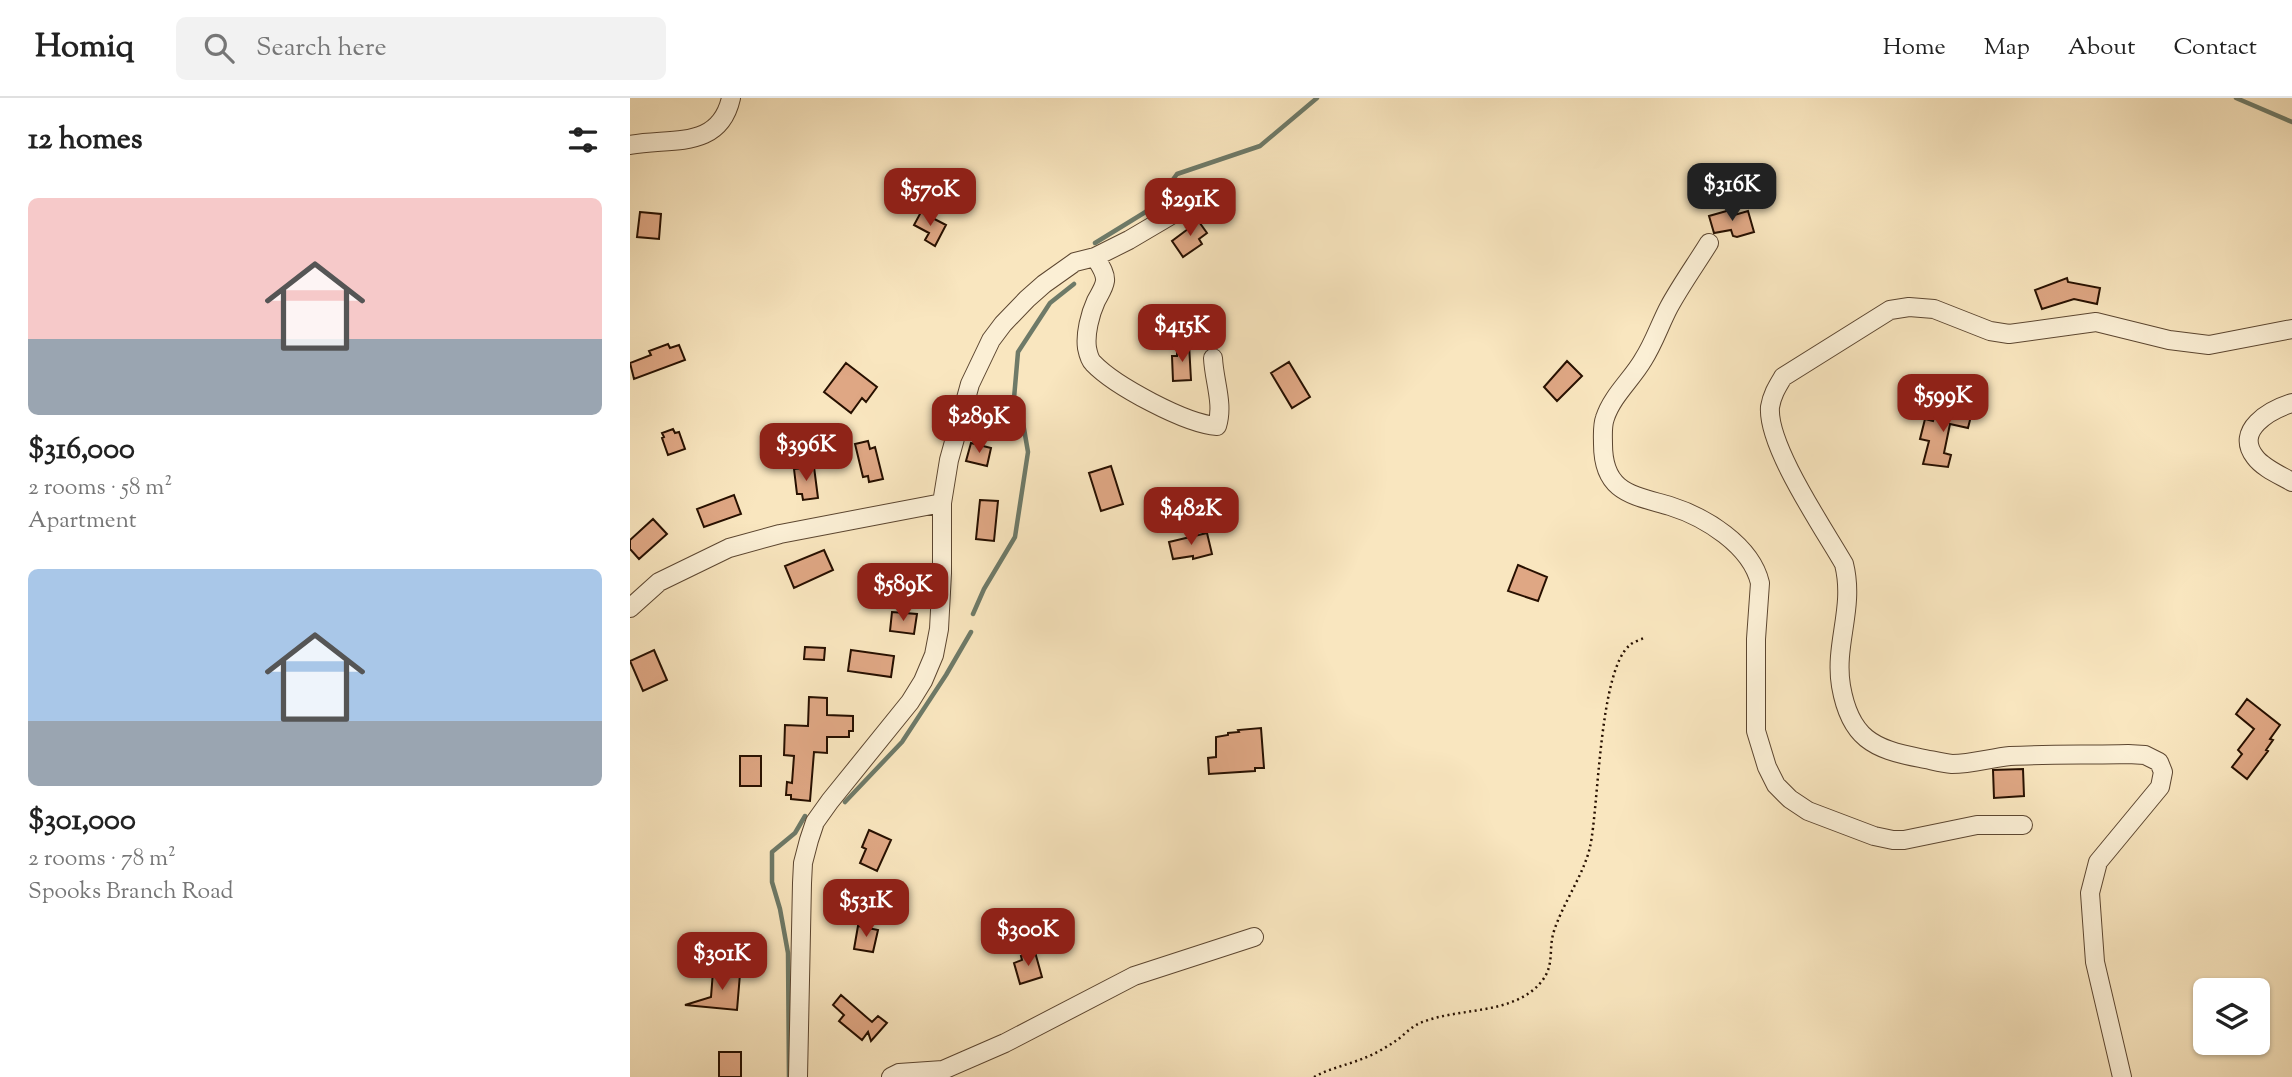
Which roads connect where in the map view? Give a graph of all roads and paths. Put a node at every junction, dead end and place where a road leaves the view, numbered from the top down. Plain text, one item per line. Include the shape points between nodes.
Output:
1 (731, 98) edge
2 (630, 145) edge
3 (1185, 207) dead end
4 (1709, 243) dead end
5 (1095, 257) junction
6 (2292, 329) edge
7 (1213, 358) dead end
8 (2292, 403) edge
9 (2292, 482) edge
10 (942, 503) junction
11 (630, 608) edge
12 (1644, 638) dead end
13 (2023, 825) dead end
14 (1254, 937) dead end
15 (798, 1077) edge
16 (891, 1077) edge
17 (1314, 1077) edge
18 (2122, 1077) edge

1 - 2 street via 728,111 710,133 677,142
3 - 5 street
4 - 13 street via 1604,419 1603,451 1620,487 1700,519 1742,552 1758,575 1756,731 1771,775 1797,806 1882,839 1904,840 1977,825
5 - 7 street via 1105,281 1088,330 1091,362 1177,415 1217,426 1222,412
5 - 10 street via 1075,262 1044,284 991,340 970,384
6 - 18 street via 2209,345 2096,321 2009,334 1934,309 1909,307 1890,310 1783,377 1770,408 1787,465 1844,564 1849,602 1840,647 1841,686 1861,734 1891,753 1952,764 2009,757 2128,754 2159,762 2163,772 2160,787 2098,862 2090,893 2095,962
8 - 9 street via 2262,416 2250,429 2249,447 2256,459
10 - 11 street via 729,548 659,582
10 - 15 street via 942,573 934,655 910,702 815,822 806,852
12 - 17 path via 1629,645 1612,682 1590,850 1560,914 1552,962 1542,981 1512,1003 1417,1024 1365,1058
14 - 16 street via 1134,976 943,1070

